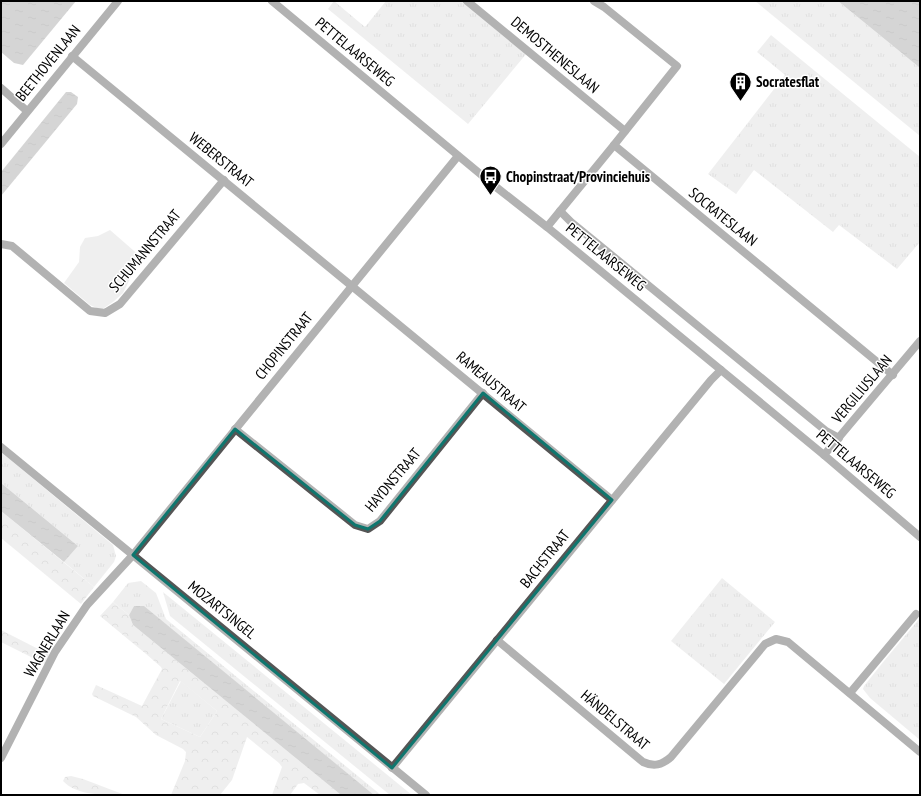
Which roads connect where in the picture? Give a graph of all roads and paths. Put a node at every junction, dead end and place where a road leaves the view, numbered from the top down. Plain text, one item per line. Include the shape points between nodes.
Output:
1 (118, 1) edge
2 (272, 1) edge
3 (467, 1) edge
4 (594, 1) edge
5 (72, 56) junction
6 (1, 88) edge
7 (27, 111) junction
8 (625, 131) junction
9 (1, 144) edge
10 (614, 145) junction
11 (458, 156) junction
12 (224, 180) junction
13 (560, 211) junction
14 (547, 227) junction
15 (1, 244) edge
16 (352, 285) junction
17 (920, 341) edge
18 (722, 370) junction
19 (893, 374) junction
20 (483, 393) junction
21 (235, 429) junction
22 (839, 438) junction
23 (1, 447) edge
24 (824, 455) junction
25 (612, 500) junction
26 (920, 537) edge
27 (133, 555) junction
28 (916, 614) dead end
29 (497, 640) junction
30 (850, 694) junction
31 (920, 752) edge
32 (1, 758) edge
33 (392, 768) junction
34 (426, 795) edge

1 - 5 street, BEETHOVENLAAN
2 - 11 street, PETTELAARSEWEG
3 - 8 street, DEMOSTHENESLAAN
4 - 8 street via 677,66
5 - 7 street, BEETHOVENLAAN
5 - 12 street, WEBERSTRAAT
6 - 7 street
7 - 9 street, BEETHOVENLAAN
8 - 10 street
10 - 13 street
10 - 19 street, SOCRATESLAAN
11 - 14 street, PETTELAARSEWEG
11 - 16 street, CHOPINSTRAAT
12 - 15 street, SCHUMANNSTRAAT via 120,304 105,313 90,311 12,246
12 - 16 street, WEBERSTRAAT
13 - 14 street
13 - 22 street, PETTELAARSEWEG via 826,431
14 - 18 street, PETTELAARSEWEG
16 - 20 street, RAMEAUSTRAAT
16 - 21 street, CHOPINSTRAAT
17 - 19 street, VERGILIUSLAAN
18 - 24 street, PETTELAARSEWEG
18 - 25 street, BACHSTRAAT
19 - 22 street, VERGILIUSLAAN
20 - 21 street, HAYDNSTRAAT via 380,520 368,529 355,525
20 - 25 street, RAMEAUSTRAAT
21 - 27 street, CHOPINSTRAAT
22 - 24 street, VERGILIUSLAAN
23 - 27 street, MOZARTSINGEL
24 - 26 street, PETTELAARSEWEG
25 - 29 street, BACHSTRAAT
27 - 32 street, WAGNERLAAN via 87,605 55,652
27 - 33 street, MOZARTSINGEL
28 - 30 street
29 - 30 street, HÄNDELSTRAAT via 643,762 651,765 664,762 671,756 765,644 776,638 788,642
29 - 33 street, BACHSTRAAT
30 - 31 street
33 - 34 street, MOZARTSINGEL

